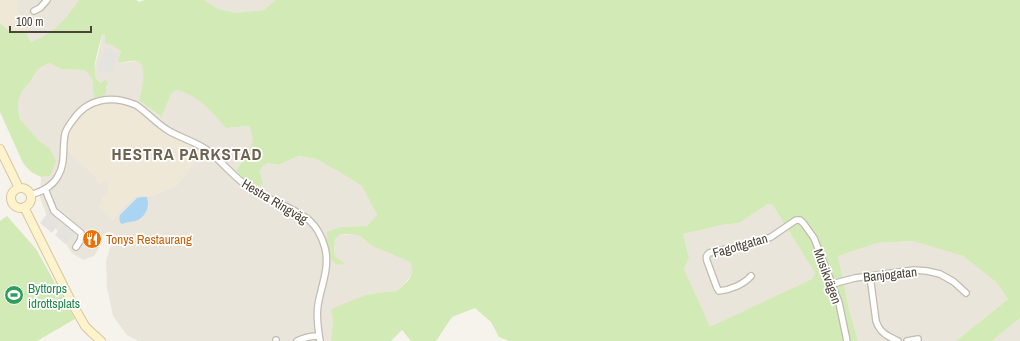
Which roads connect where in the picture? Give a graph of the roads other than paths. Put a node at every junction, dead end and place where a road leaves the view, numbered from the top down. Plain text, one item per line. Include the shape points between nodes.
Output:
1 (47, 0) edge
2 (34, 11) dead end
3 (0, 149) edge
4 (19, 188) junction
5 (45, 190) junction
6 (31, 195) junction
7 (24, 207) junction
8 (796, 220) joint
9 (76, 247) dead end
10 (751, 276) dead end
11 (870, 276) junction
12 (832, 284) junction
13 (966, 293) dead end
14 (320, 339) edge
15 (918, 339) dead end
16 (101, 341) edge
17 (297, 341) edge
18 (847, 341) edge
19 (898, 341) edge
20 (907, 341) edge

1 - 2 street
3 - 4 street
4 - 6 street via 26,189
4 - 7 street via 13,192 13,203
5 - 6 street, Hestra Ringväg
5 - 9 street via 54,211 81,233 82,239
5 - 14 street, Hestra Ringväg via 60,172 64,160 66,132 81,111 93,102 102,100 130,102 136,105 169,131 206,150 248,187 297,212 313,224 326,250 327,264 317,312
6 - 7 street via 30,202
7 - 16 street via 73,305 86,326
8 - 10 street, Fagottgatan via 771,237 709,253 706,257 719,291 746,282
8 - 12 street, Musikvägen via 804,224 814,238
11 - 12 street, Banjogatan
11 - 13 street, Banjogatan via 914,270 927,271 940,274
11 - 19 street via 878,327 886,336
12 - 18 street, Musikvägen
14 - 17 street via 310,336
15 - 20 street

